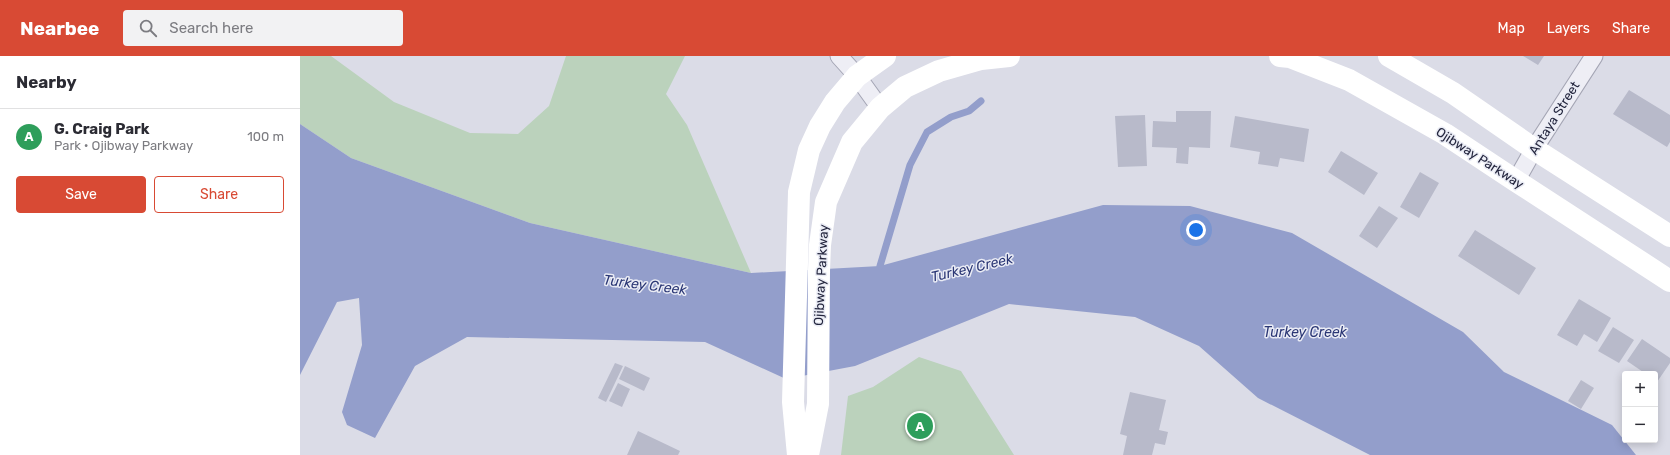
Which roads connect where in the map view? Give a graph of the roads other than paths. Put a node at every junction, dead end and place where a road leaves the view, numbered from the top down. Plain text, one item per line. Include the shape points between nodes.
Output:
1 (839, 56) edge
2 (885, 56) edge
3 (1009, 56) edge
4 (1280, 56) edge
5 (1389, 56) edge
6 (1594, 56) edge
7 (857, 76) junction
8 (880, 108) junction
9 (1534, 149) junction
10 (1516, 181) junction
11 (1670, 236) edge
12 (1670, 281) edge
13 (798, 455) edge
14 (808, 455) edge

1 - 7 street
2 - 7 main road, Ojibway Parkway
3 - 8 main road, Ojibway Parkway via 981,59 939,71 905,87
4 - 10 main road, Ojibway Parkway via 1349,80 1445,134
5 - 9 main road via 1453,93
6 - 9 street, Antaya Street
7 - 8 street
7 - 13 main road, Ojibway Parkway via 835,102 820,126 809,150 799,192 792,402
8 - 14 main road, Ojibway Parkway via 852,142 826,202 820,245 818,404
9 - 10 street, Antaya Street
9 - 11 main road
10 - 12 main road, Ojibway Parkway

